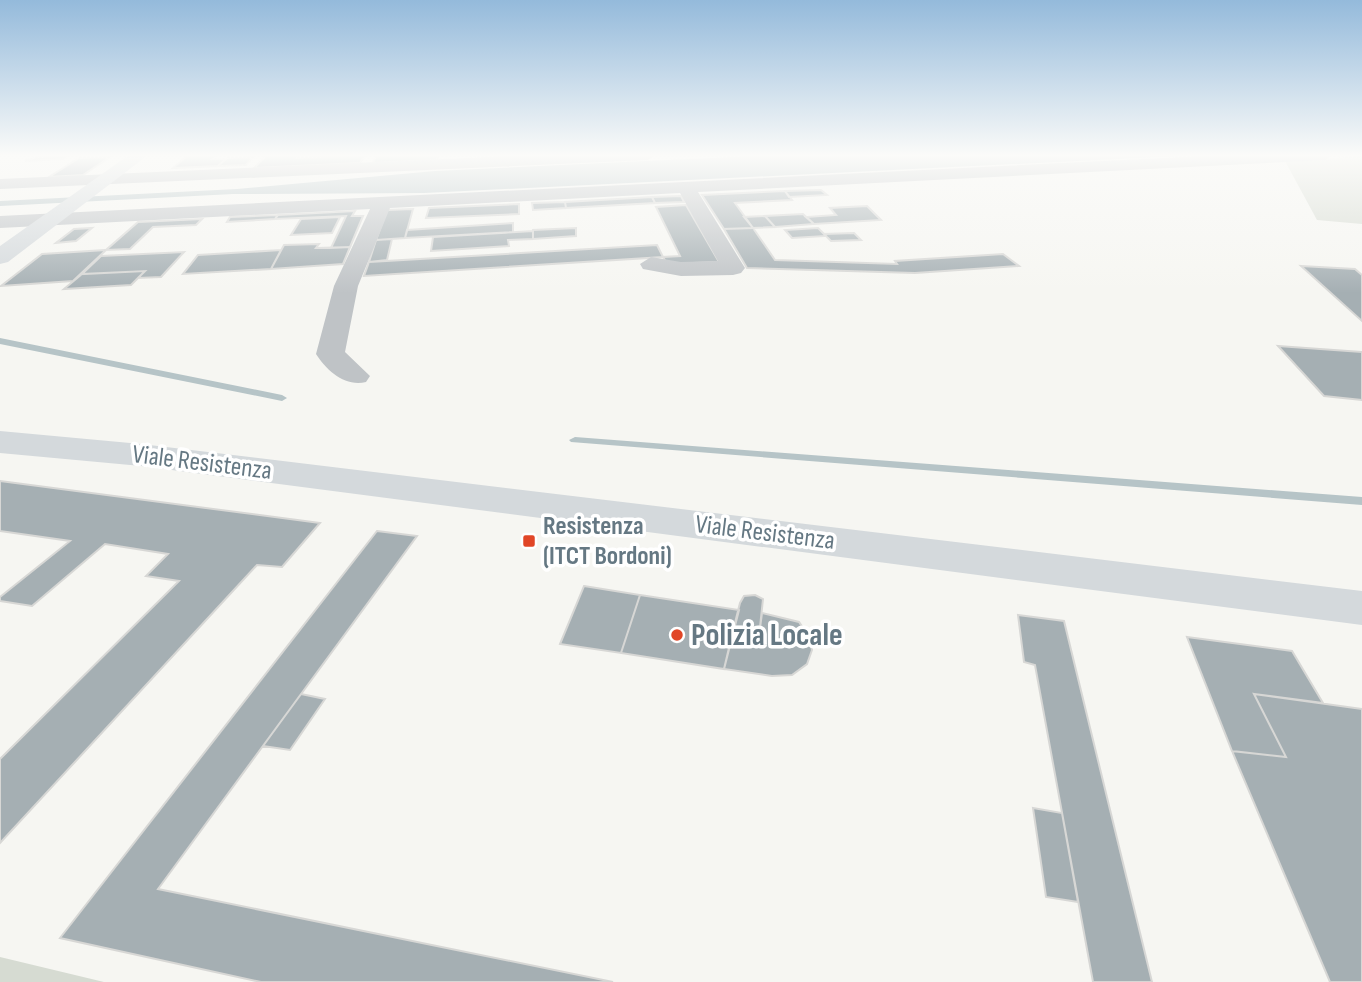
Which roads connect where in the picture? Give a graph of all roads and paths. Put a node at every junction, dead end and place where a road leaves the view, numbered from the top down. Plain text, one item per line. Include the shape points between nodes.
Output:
1 (77, 201) edge
2 (442, 201) edge
3 (694, 201) edge
4 (382, 204) junction
5 (51, 219) junction
6 (0, 222) edge
7 (0, 257) edge
8 (651, 264) dead end
9 (355, 376) dead end
10 (0, 442) edge
11 (1362, 608) edge

1 - 5 main road
2 - 4 street
3 - 8 street via 733,268 681,269
4 - 5 street
4 - 9 street via 346,286 330,354
5 - 6 street
5 - 7 main road
10 - 11 main road, Viale Resistenza via 154,457

